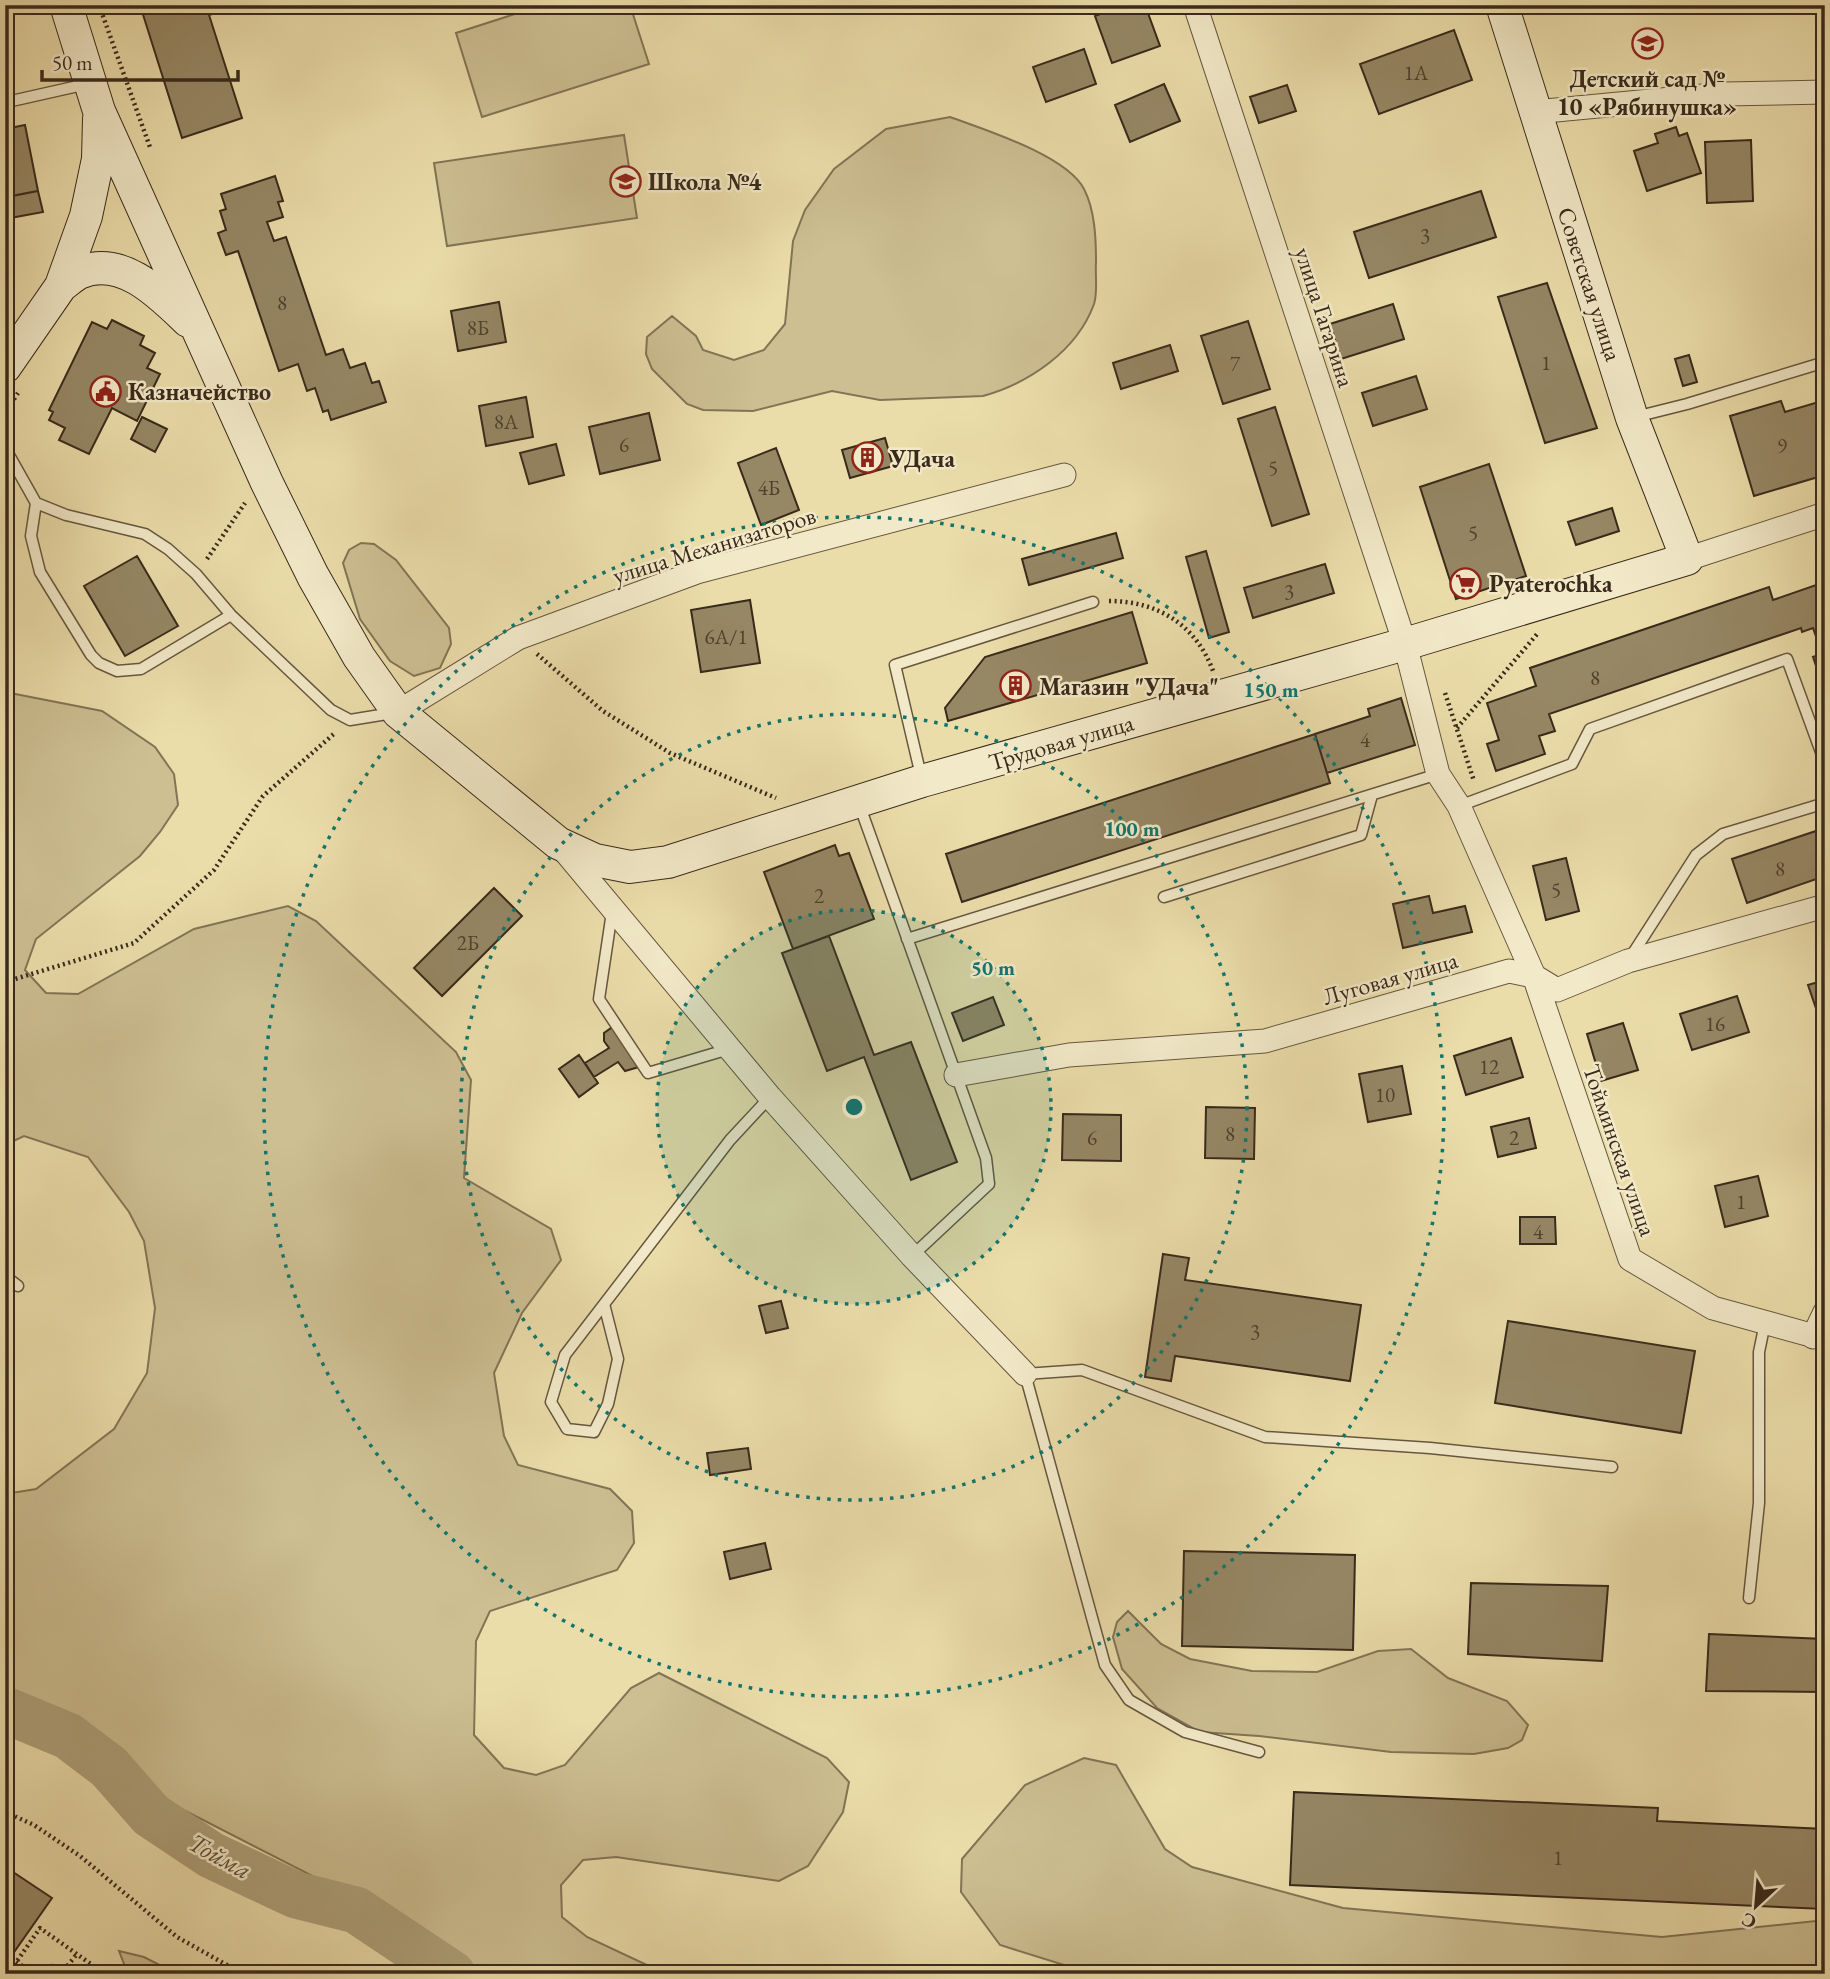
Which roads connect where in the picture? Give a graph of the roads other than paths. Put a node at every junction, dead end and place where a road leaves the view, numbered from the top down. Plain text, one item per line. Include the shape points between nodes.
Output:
1 (66, 5) edge
2 (1195, 5) edge
3 (1502, 5) edge
4 (1825, 92) edge
5 (5, 94) edge
6 (95, 97) junction
7 (1535, 112) junction
8 (61, 286) junction
9 (197, 329) junction
10 (1825, 362) edge
11 (13, 379) edge
12 (1632, 418) junction
13 (5, 448) edge
14 (1065, 475) dead end
15 (36, 503) junction
16 (1825, 513) edge
17 (1687, 559) junction
18 (1093, 602) road end
19 (231, 615) junction
20 (1405, 644) junction
21 (398, 712) junction
22 (1825, 763) edge
23 (1438, 774) junction
24 (922, 781) junction
25 (1372, 795) junction
26 (858, 802) junction
27 (1470, 802) junction
28 (1825, 803) edge
29 (558, 842) junction
30 (1164, 897) dead end
31 (1825, 906) edge
32 (612, 909) junction
33 (907, 939) junction
34 (1628, 961) junction
35 (1534, 976) junction
36 (729, 1049) junction
37 (956, 1076) junction
38 (770, 1097) junction
39 (912, 1256) junction
40 (5, 1276) edge
41 (18, 1286) dead end
42 (604, 1304) junction
43 (1825, 1312) edge
44 (1765, 1323) junction
45 (1819, 1338) edge
46 (1025, 1374) junction
47 (1612, 1467) dead end
48 (1749, 1598) dead end
49 (1259, 1752) dead end

1 - 6 street
2 - 20 street, улица Гагарина
3 - 7 street, Советская улица
4 - 7 street via 1724,94
5 - 6 lane via 7,102
6 - 8 street via 98,159 86,216
6 - 9 street, Трудовая улица
7 - 12 street, Советская улица
8 - 9 street via 97,268 119,270 142,281
8 - 11 street
9 - 21 street, Трудовая улица via 313,576
10 - 12 lane
12 - 17 street, Советская улица
13 - 15 lane
14 - 21 street, улица Механизаторов via 697,572 518,638
15 - 19 lane via 145,534 196,574
15 - 19 lane via 31,536 40,572 91,655 109,669 141,669
16 - 17 street
17 - 20 street, Трудовая улица
18 - 24 lane via 895,665
19 - 21 lane via 331,710 350,720
20 - 23 street, улица Гагарина
20 - 24 street, Трудовая улица
21 - 29 street, Трудовая улица
22 - 27 lane via 1787,659 1590,729 1572,764
23 - 25 lane
23 - 27 street, улица Гагарина
24 - 26 street, Трудовая улица
25 - 30 lane via 1361,835
25 - 33 lane
26 - 29 street, Трудовая улица via 668,862 630,867 595,860
26 - 33 lane
27 - 35 street, Тойминская улица
28 - 34 lane via 1723,834 1696,855
29 - 32 street
31 - 34 street, Луговая улица
32 - 36 street
32 - 36 lane via 599,999 648,1073
33 - 37 lane
34 - 35 street, Луговая улица via 1557,989
35 - 37 street, Луговая улица via 1509,971 1265,1041 1069,1055
35 - 44 street, Тойминская улица via 1630,1259 1713,1308
36 - 38 street
37 - 39 lane via 986,1158 989,1184
38 - 39 street
38 - 42 lane via 730,1140
39 - 46 street
40 - 41 lane
42 - 42 lane via 565,1355 551,1402 567,1429 594,1432 608,1404 618,1359
43 - 45 street
44 - 45 street, Тойминская улица
44 - 48 lane via 1759,1352 1759,1503
46 - 47 lane via 1082,1370 1265,1437
46 - 49 lane via 1105,1665 1129,1700 1185,1732

